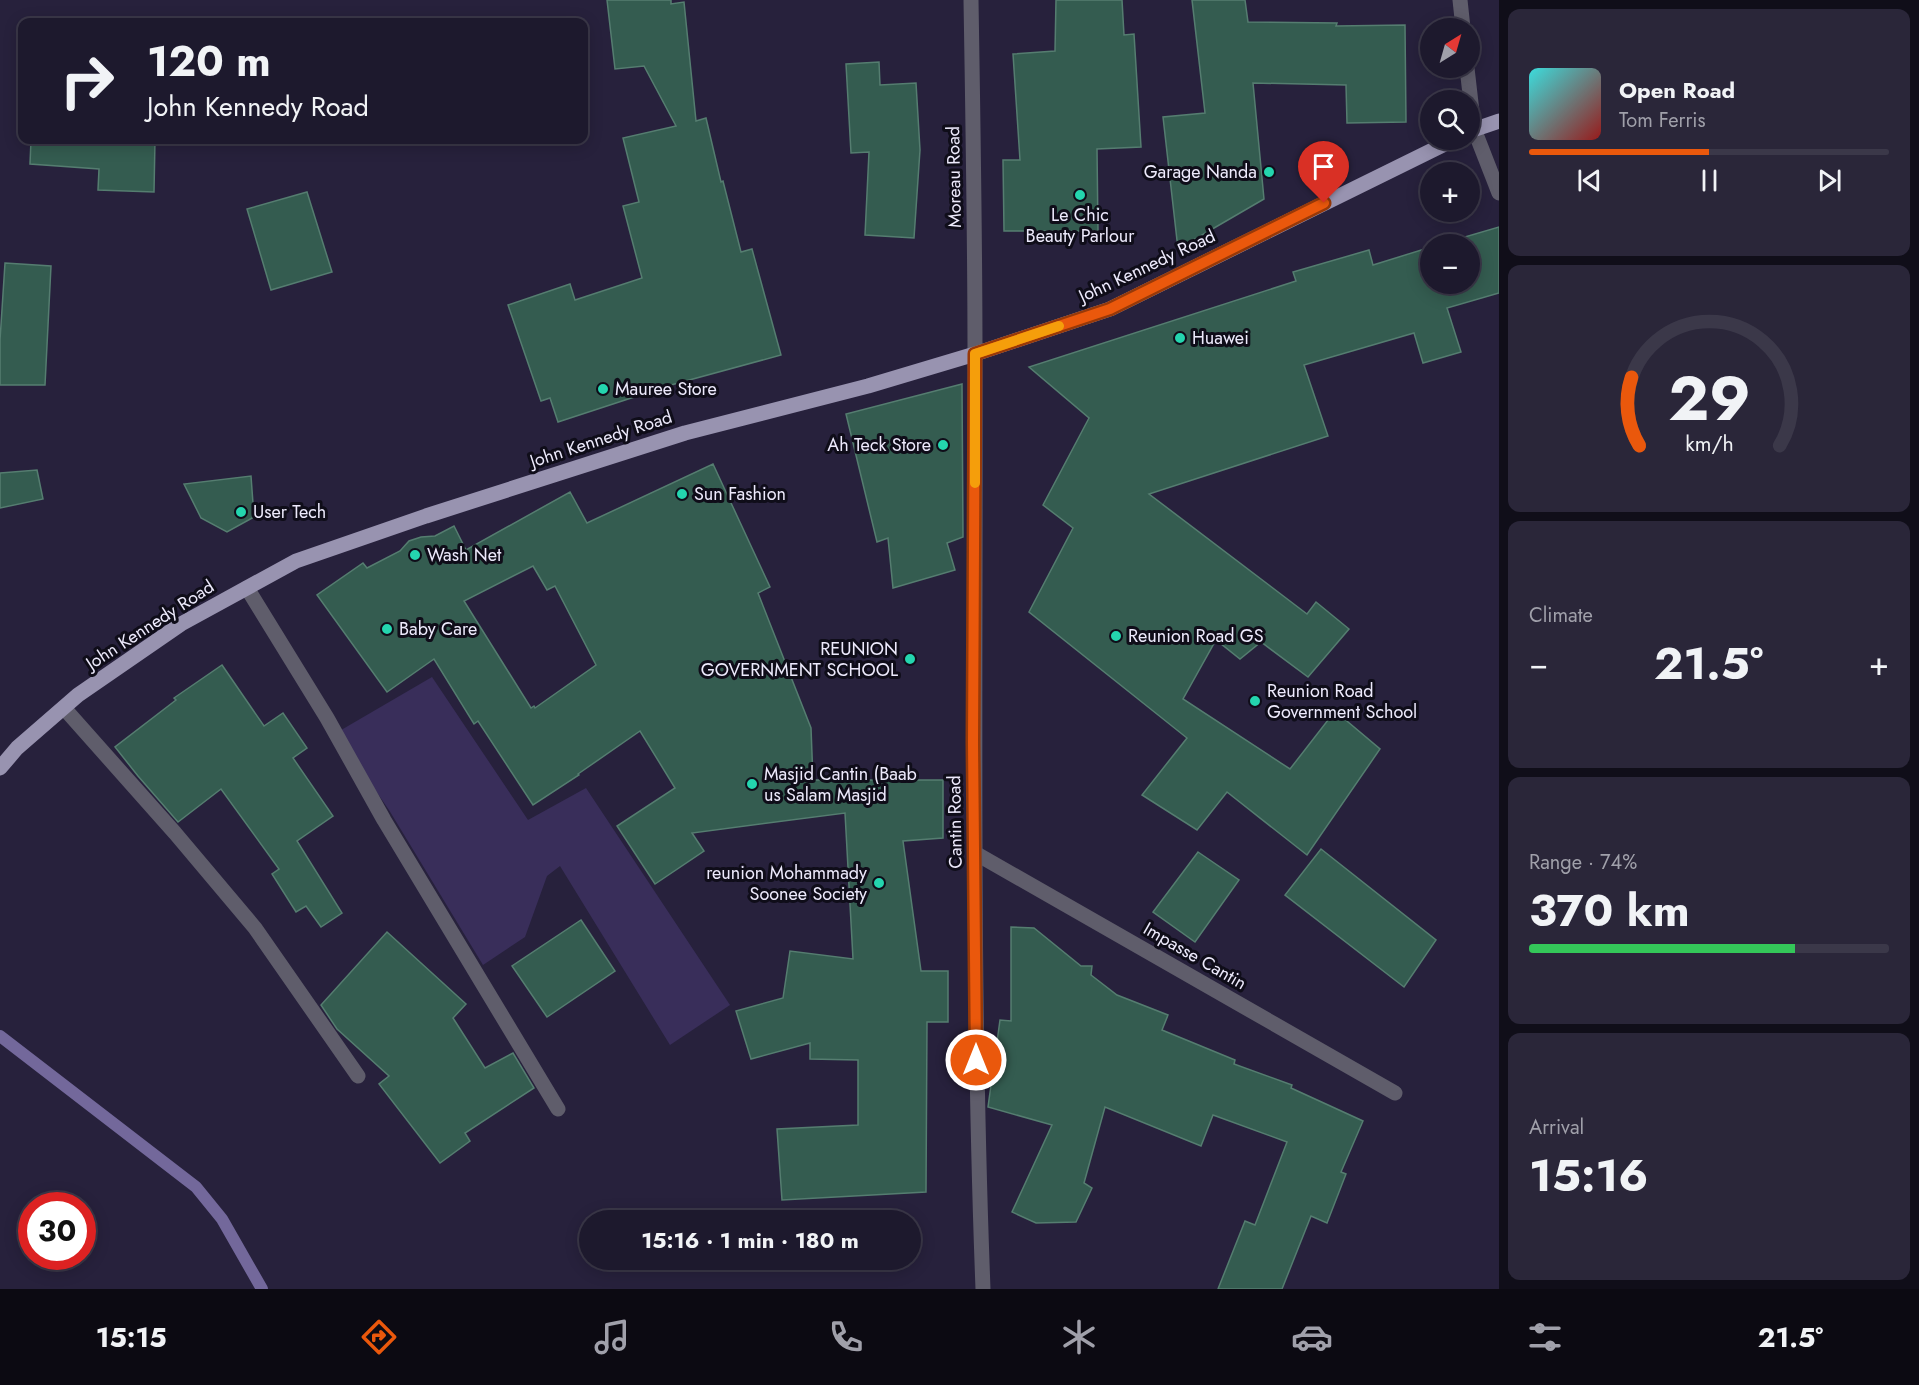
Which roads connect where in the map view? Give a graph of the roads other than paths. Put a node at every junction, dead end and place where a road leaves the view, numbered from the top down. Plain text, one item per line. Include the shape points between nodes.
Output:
1 (971, 0) edge
2 (1460, 0) edge
3 (1462, 18) edge
4 (1499, 121) edge
5 (1480, 127) edge
6 (1480, 149) edge
7 (1433, 150) edge
8 (1499, 193) edge
9 (975, 354) junction
10 (247, 588) junction
11 (64, 708) junction
12 (0, 768) edge
13 (975, 853) junction
14 (358, 1076) dead end
15 (1395, 1092) dead end
16 (558, 1109) dead end
17 (982, 1289) edge

1 - 9 street, Moreau Road
2 - 3 street
4 - 5 main road
6 - 8 street
7 - 9 main road, John Kennedy Road via 1110,309
9 - 10 main road, John Kennedy Road via 685,433 426,516 296,561
9 - 13 street, Cantin Road
10 - 11 main road, John Kennedy Road via 181,624
10 - 16 street
11 - 12 main road, John Kennedy Road
11 - 14 street via 255,928
13 - 15 street, Impasse Cantin
13 - 17 street, Cantin Road via 976,1129

